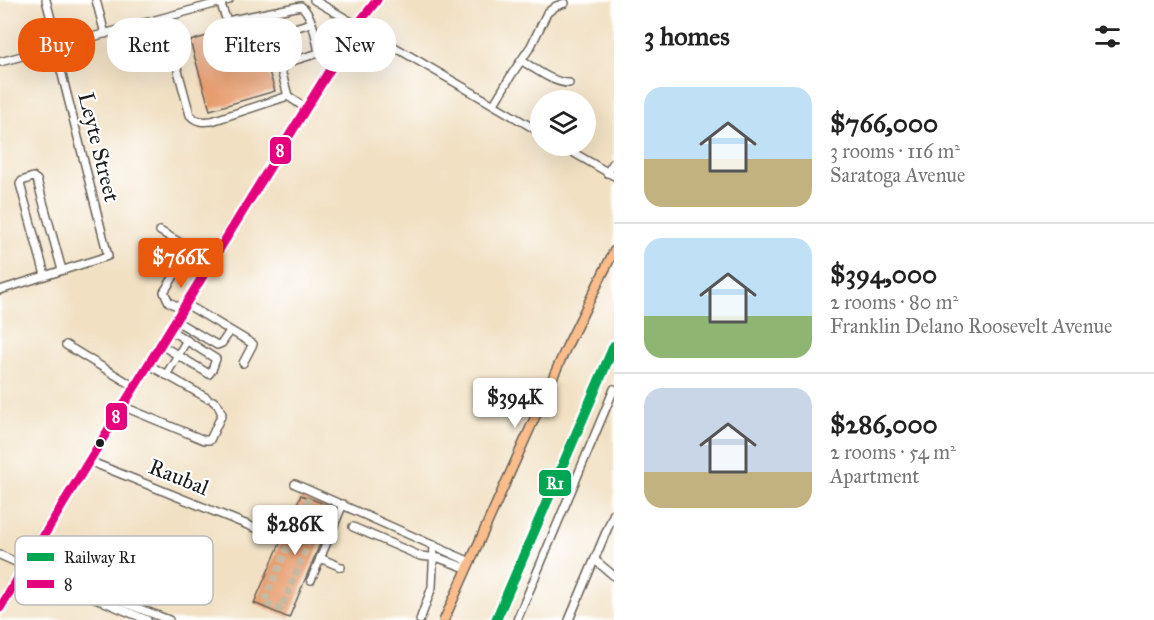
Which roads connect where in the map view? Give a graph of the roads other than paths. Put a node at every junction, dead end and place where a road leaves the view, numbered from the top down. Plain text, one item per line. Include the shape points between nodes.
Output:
1 (46, 0) edge
2 (96, 0) edge
3 (191, 0) edge
4 (229, 0) edge
5 (314, 0) edge
6 (377, 0) edge
7 (220, 2) junction
8 (565, 3) dead end
9 (194, 10) junction
10 (261, 14) junction
11 (50, 18) edge
12 (267, 18) edge
13 (347, 18) edge
14 (363, 18) edge
15 (311, 23) junction
16 (302, 26) edge
17 (105, 34) junction
18 (95, 37) edge
19 (396, 46) edge
20 (18, 57) edge
21 (302, 58) edge
22 (522, 61) junction
23 (0, 62) edge
24 (63, 72) edge
25 (178, 72) edge
26 (281, 72) edge
27 (329, 72) edge
28 (569, 82) dead end
29 (288, 96) junction
30 (494, 104) junction
31 (307, 109) junction
32 (530, 126) edge
33 (580, 156) edge
34 (614, 162) edge
35 (611, 174) edge
36 (160, 231) dead end
37 (614, 251) edge
38 (189, 252) junction
39 (210, 265) junction
40 (62, 270) junction
41 (45, 275) junction
42 (0, 290) edge
43 (184, 307) junction
44 (176, 321) junction
45 (170, 330) junction
46 (230, 331) junction
47 (187, 340) junction
48 (66, 345) dead end
49 (160, 345) junction
50 (178, 356) junction
51 (243, 363) dead end
52 (148, 365) junction
53 (166, 375) junction
54 (135, 387) junction
55 (614, 389) edge
56 (123, 406) junction
57 (89, 460) junction
58 (295, 484) dead end
59 (343, 504) junction
60 (614, 513) edge
61 (612, 526) edge
62 (353, 527) dead end
63 (255, 528) dead end
64 (43, 536) edge
65 (434, 545) junction
66 (0, 555) edge
67 (434, 557) junction
68 (320, 558) junction
69 (595, 560) junction
70 (15, 562) edge
71 (468, 566) junction
72 (341, 567) dead end
73 (614, 576) edge
74 (311, 580) dead end
75 (15, 583) edge
76 (111, 605) edge
77 (130, 605) edge
78 (0, 609) edge
79 (147, 620) edge
80 (169, 620) edge
81 (420, 620) edge
82 (444, 620) edge
83 (517, 620) edge
84 (569, 620) edge

1 - 11 street, Leyte Street
2 - 17 street
3 - 9 street
4 - 7 street
5 - 13 street
6 - 14 street
7 - 9 street
7 - 10 street via 227,21
8 - 22 street via 547,14
9 - 17 street
10 - 12 street
10 - 15 street via 301,6
15 - 16 street
15 - 21 street via 319,53
17 - 18 street
19 - 30 street
20 - 23 street
22 - 28 street via 562,83
22 - 30 street
24 - 40 street, Leyte Street via 108,256
25 - 29 street via 190,115 202,122
26 - 29 street
27 - 31 street
29 - 31 street
30 - 32 street
31 - 39 street
33 - 35 street
34 - 35 street
36 - 38 street
37 - 71 main road
38 - 39 street
38 - 43 street via 164,292 169,302
39 - 43 street
40 - 41 street
40 - 41 street via 33,177 20,184
41 - 42 street
43 - 44 street
43 - 46 street
44 - 45 street
44 - 46 street via 217,345
45 - 47 street
45 - 49 street
46 - 51 street via 254,344
47 - 50 street
47 - 50 street via 216,358 212,370 208,374
48 - 54 street
49 - 50 street
49 - 52 street
50 - 53 street
52 - 53 street
52 - 54 street
53 - 56 street via 218,405 222,414 210,440
54 - 56 street
55 - 83 street
56 - 57 street
57 - 63 street, Raubal
57 - 64 street
58 - 59 street via 326,501
59 - 65 street
59 - 68 street
60 - 61 street
61 - 69 street
62 - 67 street via 420,556
65 - 67 street
65 - 71 street via 466,560
66 - 70 street
67 - 71 street
67 - 81 street via 432,587
68 - 72 street
68 - 74 street
69 - 73 street
69 - 84 street
71 - 82 main road
75 - 78 street
76 - 79 street
77 - 80 street

